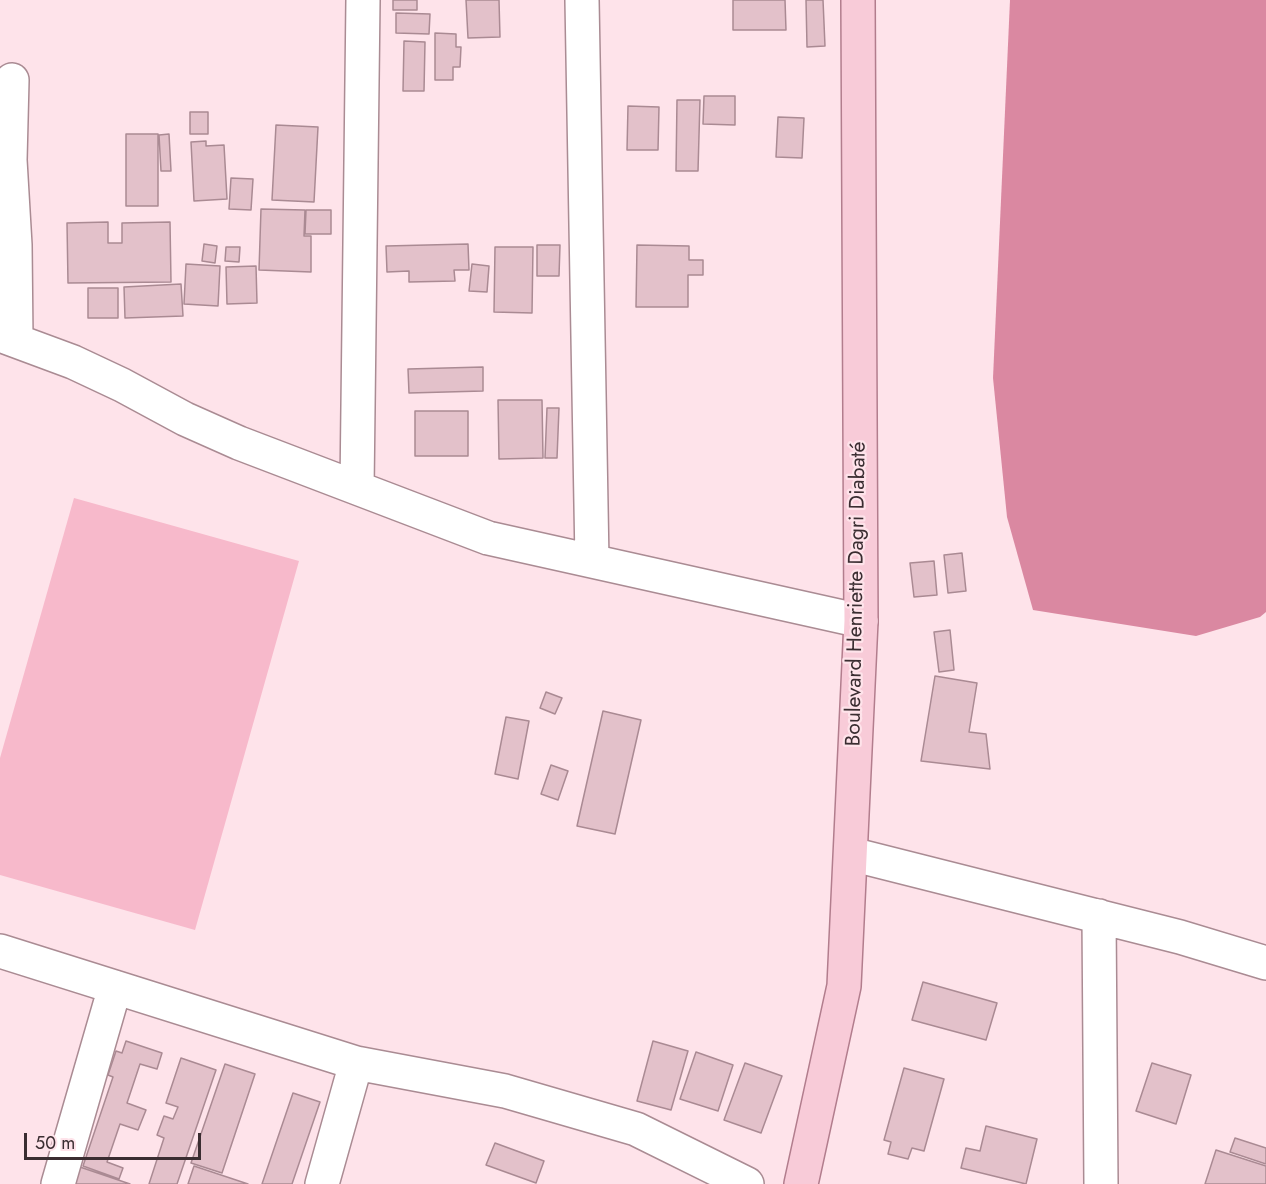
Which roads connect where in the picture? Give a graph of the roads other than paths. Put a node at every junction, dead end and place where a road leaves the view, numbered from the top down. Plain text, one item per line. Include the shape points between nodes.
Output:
1 (363, 0) edge
2 (582, 0) edge
3 (858, 0) edge
4 (12, 80) dead end
5 (8, 337) edge
6 (357, 488) junction
7 (592, 561) junction
8 (861, 621) junction
9 (850, 854) junction
10 (1099, 916) junction
11 (0, 951) edge
12 (1266, 962) edge
13 (115, 987) junction
14 (356, 1063) junction
15 (58, 1184) edge
16 (322, 1184) edge
17 (747, 1184) edge
18 (801, 1184) edge
19 (1101, 1184) edge

1 - 6 street
2 - 7 street
3 - 8 main road, Boulevard Henriette Dagri Diabaté
4 - 5 street via 10,160 15,245
5 - 6 street via 73,362 239,443
6 - 7 street via 488,538
7 - 8 street
8 - 9 main road, Boulevard Henriette Dagri Diabaté
9 - 10 street
9 - 18 main road, Boulevard Henriette Dagri Diabaté via 844,986
10 - 12 street
10 - 19 street
11 - 13 street
13 - 14 street
13 - 15 street
14 - 16 street
14 - 17 street via 505,1091 636,1129

